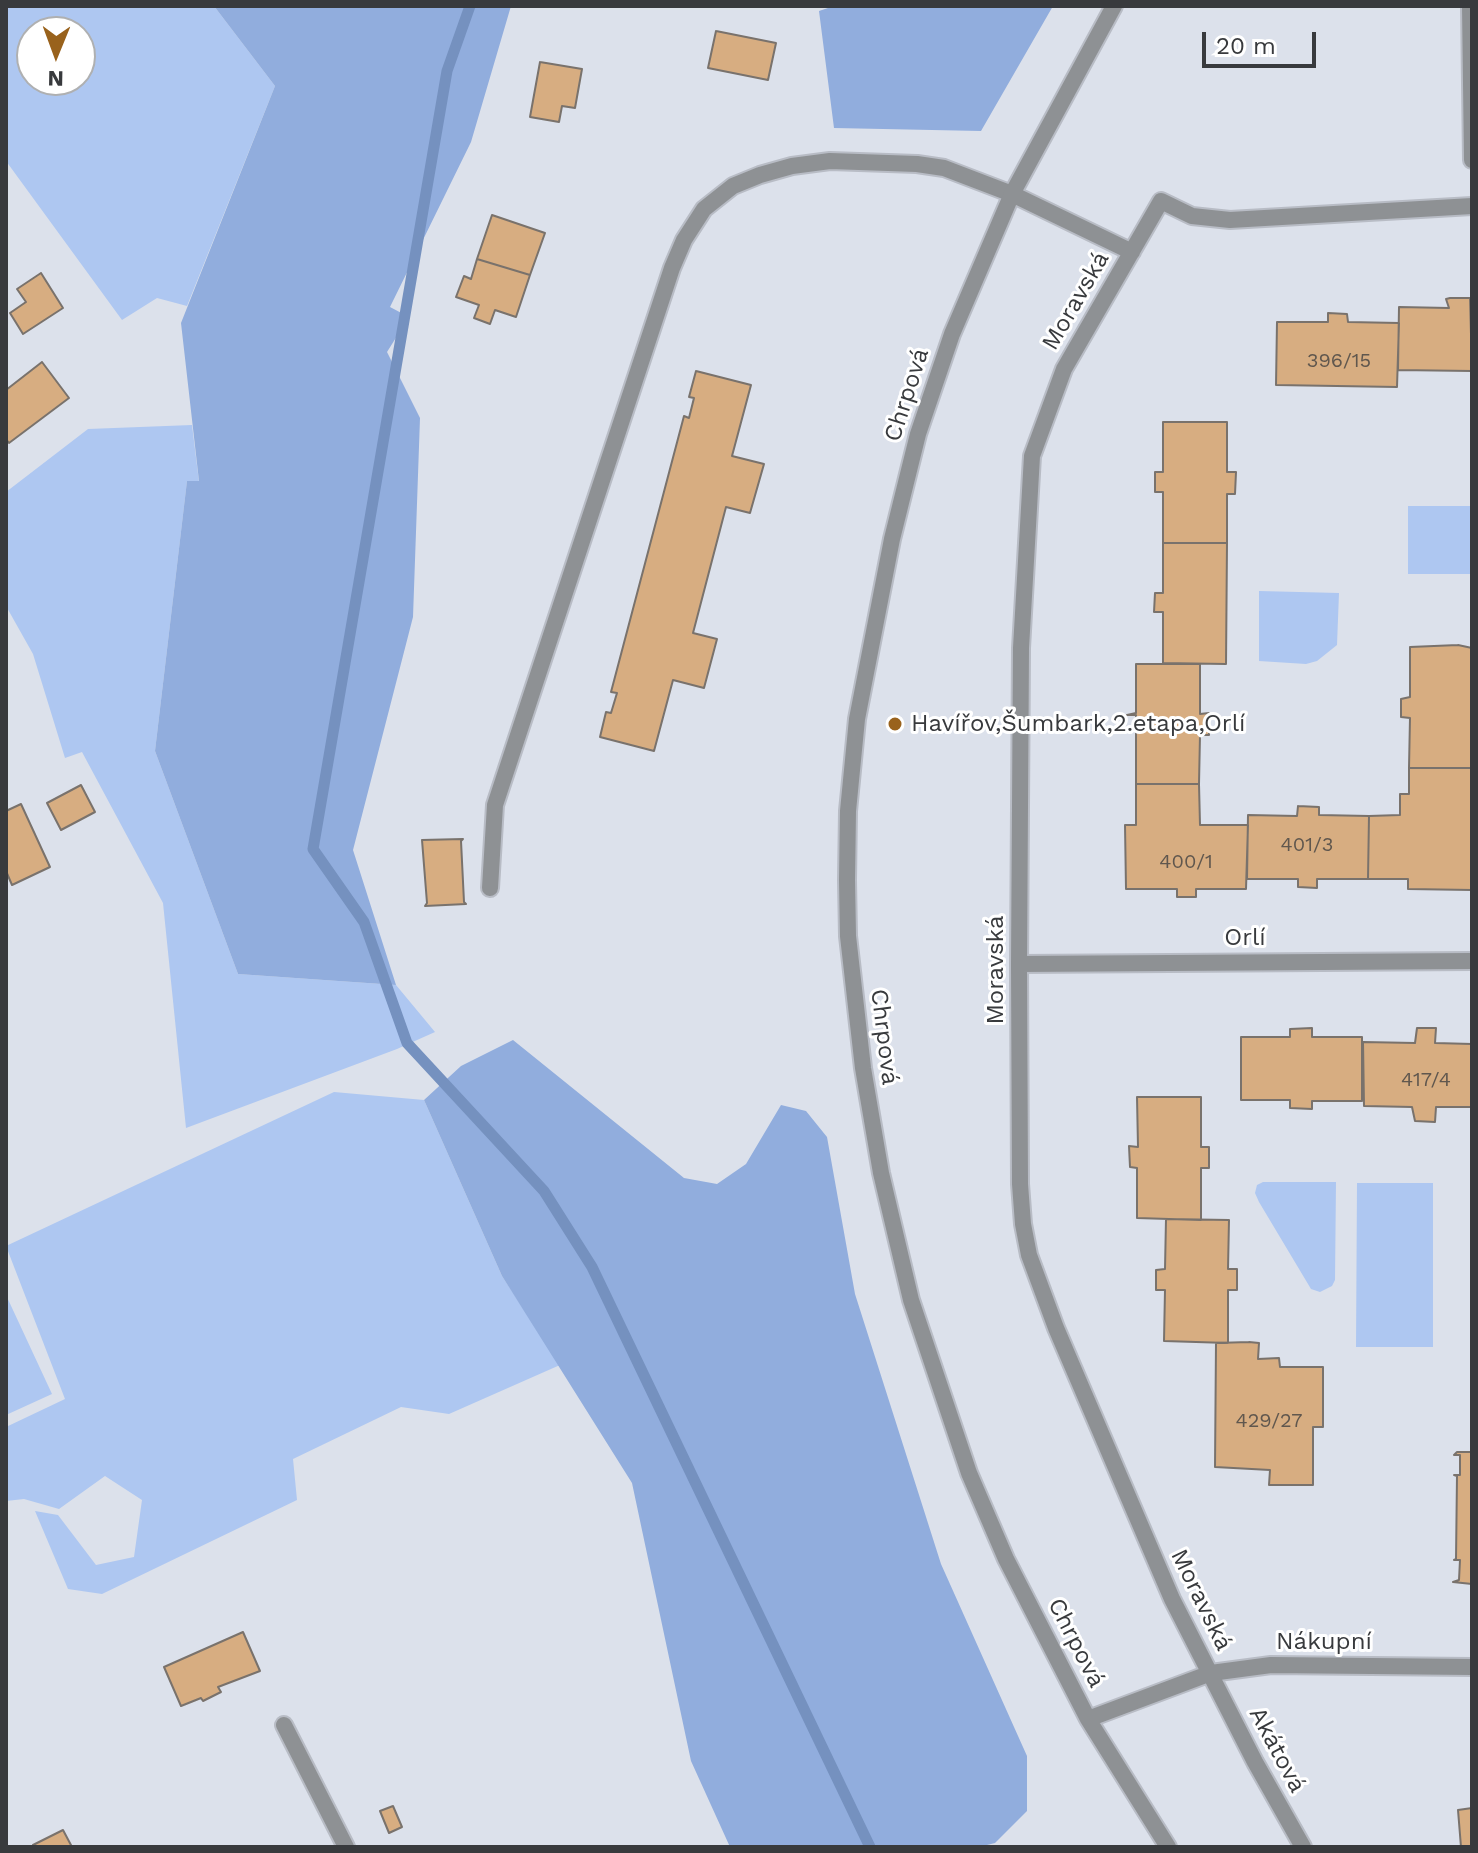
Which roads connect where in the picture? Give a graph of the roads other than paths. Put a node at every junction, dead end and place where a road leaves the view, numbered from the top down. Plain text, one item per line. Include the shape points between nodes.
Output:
1 (1114, 6) edge
2 (1470, 6) edge
3 (1472, 160) edge
4 (1012, 194) junction
5 (1472, 206) edge
6 (1132, 252) junction
7 (490, 888) dead end
8 (1472, 961) edge
9 (1019, 964) junction
10 (1472, 1667) edge
11 (1211, 1673) junction
12 (1088, 1719) junction
13 (284, 1725) dead end
14 (346, 1847) edge
15 (1168, 1847) edge
16 (1303, 1847) edge

1 - 4 street, Chrpová
2 - 3 street
4 - 6 street, Moravská
4 - 7 street via 944,168 830,161 760,175 733,186 704,209 672,268 495,805
4 - 12 street, Chrpová via 952,334 906,475 854,742 848,936 878,1158 911,1300 969,1473 1006,1559
5 - 6 street, Moravská via 1230,220 1192,216 1161,201
6 - 9 street, Moravská via 1064,369 1032,456 1021,648
8 - 9 street, Orlí
9 - 11 street, Moravská via 1020,1184 1029,1255 1141,1529
10 - 11 street, Nákupní via 1271,1665
11 - 12 street, Nákupní
11 - 16 street, Akátová
12 - 15 street, Chrpová
13 - 14 street

